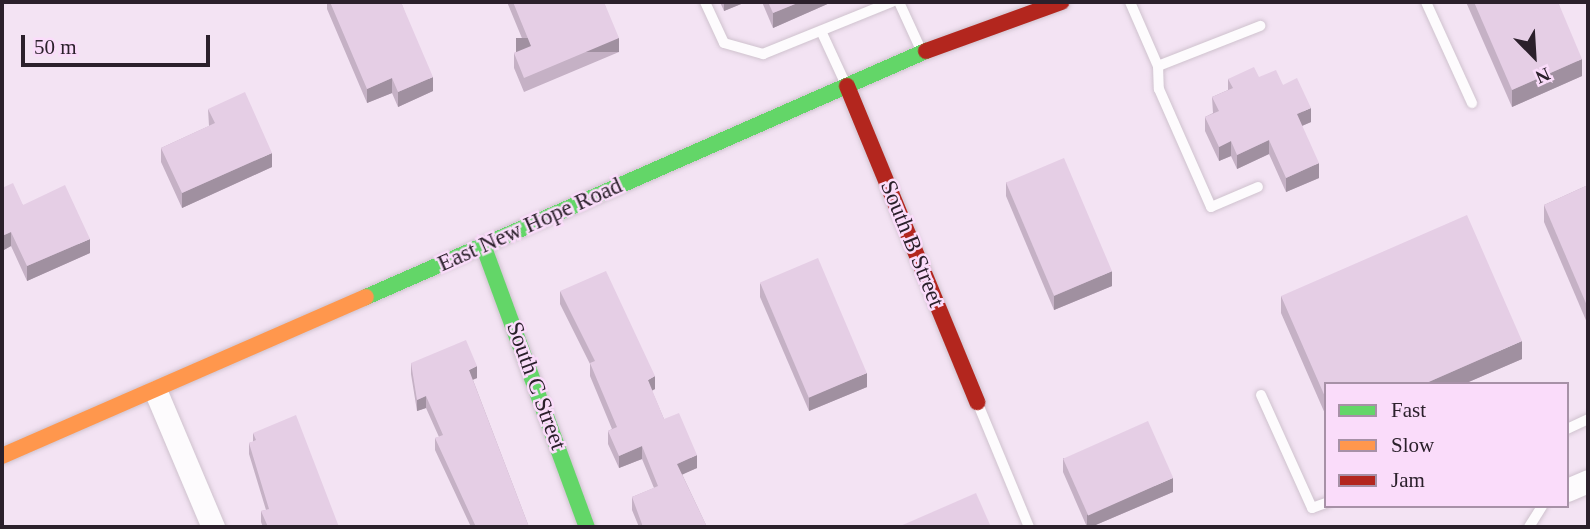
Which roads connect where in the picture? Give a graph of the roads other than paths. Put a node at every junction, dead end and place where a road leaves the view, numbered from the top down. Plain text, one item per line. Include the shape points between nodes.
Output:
1 (705, 2) edge
2 (892, 2) edge
3 (898, 2) edge
4 (1130, 2) edge
5 (1426, 2) edge
6 (1054, 3) edge
7 (1260, 26) dead end
8 (822, 33) junction
9 (922, 53) junction
10 (1158, 66) junction
11 (846, 86) junction
12 (1472, 103) dead end
13 (1258, 187) dead end
14 (483, 245) junction
15 (156, 392) junction
16 (1261, 395) dead end
17 (977, 402) joint
18 (1588, 419) edge
19 (1569, 428) edge
20 (2, 456) edge
21 (1588, 481) edge
22 (1569, 489) edge
23 (1324, 504) edge
24 (1541, 508) edge
25 (213, 527) edge
26 (587, 527) edge
27 (1029, 527) edge
28 (1529, 527) edge

1 - 8 lane via 724,43 746,53 763,54
2 - 8 lane
3 - 9 lane
4 - 10 lane
5 - 12 lane
6 - 9 street, East New Hope Road
7 - 10 lane
8 - 11 lane
9 - 11 street, East New Hope Road
10 - 13 lane via 1159,89 1210,207
11 - 14 street, East New Hope Road
11 - 17 street, South B Street
14 - 15 street, East New Hope Road
14 - 26 street, South C Street
15 - 20 street, East New Hope Road
15 - 25 street
16 - 23 lane via 1312,508
17 - 27 lane
18 - 19 lane
21 - 22 street
24 - 28 lane

